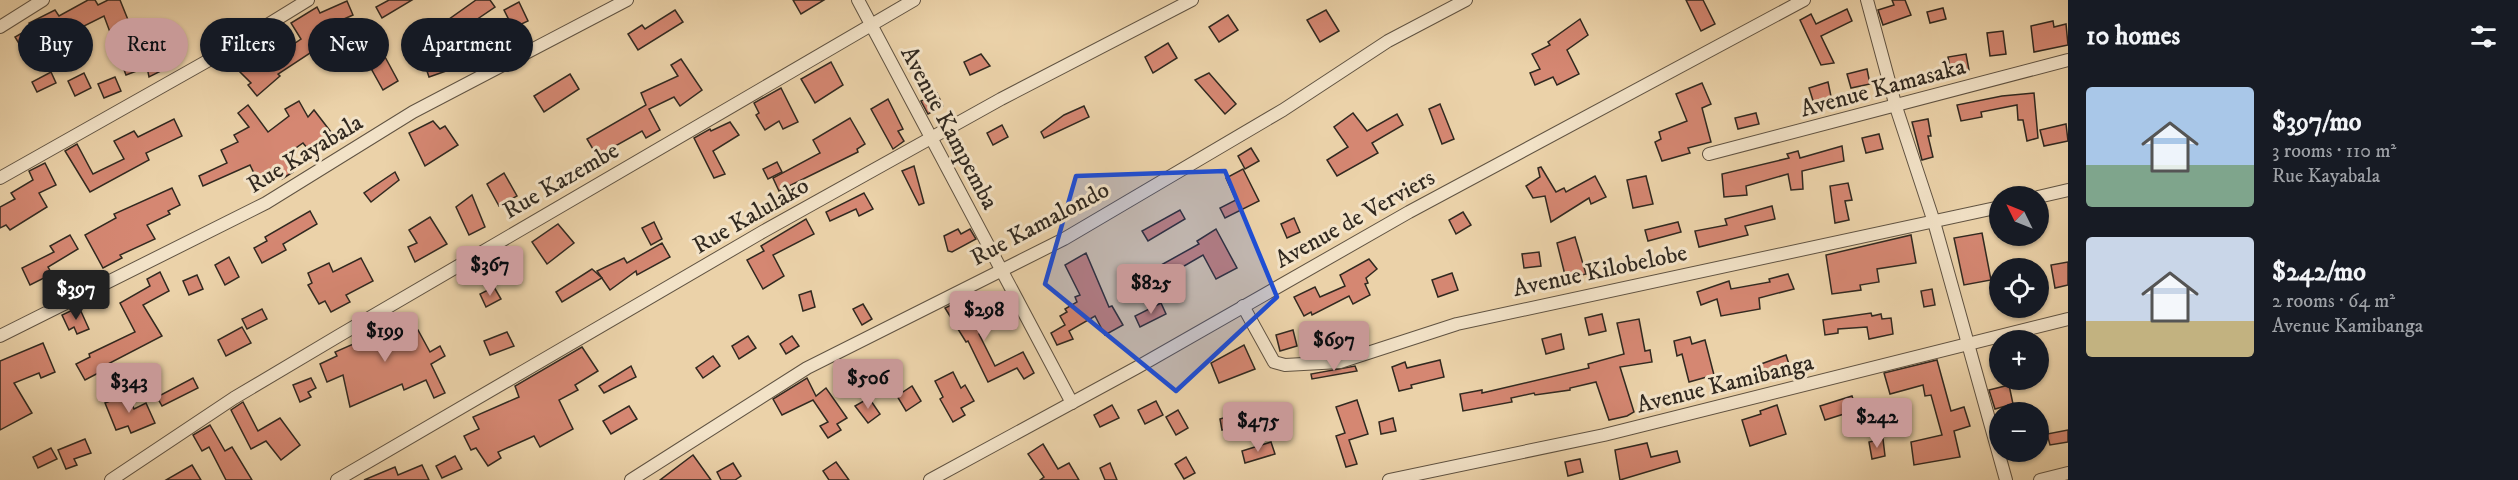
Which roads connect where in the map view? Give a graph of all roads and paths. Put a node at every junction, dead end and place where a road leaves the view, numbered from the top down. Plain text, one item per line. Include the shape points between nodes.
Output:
1 (43, 0) edge
2 (308, 0) edge
3 (627, 0) edge
4 (858, 0) edge
5 (914, 0) edge
6 (1192, 0) edge
7 (1466, 0) edge
8 (1804, 0) edge
9 (1867, 0) edge
10 (872, 25) junction
11 (0, 27) edge
12 (2068, 60) edge
13 (1896, 107) junction
14 (931, 139) junction
15 (1709, 154) dead end
16 (0, 178) edge
17 (2068, 190) edge
18 (2049, 194) edge
19 (1989, 210) edge
20 (1935, 222) junction
21 (1000, 269) junction
22 (1242, 306) junction
23 (2068, 320) edge
24 (0, 336) edge
25 (1969, 345) junction
26 (1071, 403) junction
27 (2068, 473) edge
28 (111, 480) edge
29 (337, 480) edge
30 (631, 480) edge
31 (930, 480) edge
32 (1389, 480) edge
33 (2006, 480) edge
34 (2040, 480) edge

1 - 11 street
2 - 16 street
3 - 24 street, Rue Kayabala via 413,112 266,203
4 - 10 street, Avenue Kampemba
5 - 10 street, Rue Kazembe
6 - 14 street, Rue Kalulako
7 - 21 street, Rue Kamalondo via 1388,41 1283,110 1064,239
8 - 22 street, Avenue de Verviers
9 - 13 street
10 - 14 street, Avenue Kampemba
10 - 28 street, Rue Kazembe via 234,398
12 - 13 street, Avenue Kamasaka
13 - 15 street, Avenue Kamasaka
13 - 20 street
14 - 21 street, Avenue Kampemba
14 - 29 street, Rue Kalulako via 764,231
17 - 18 street
19 - 20 street, Avenue Kilobelobe
20 - 22 street, Avenue Kilobelobe via 1457,324 1365,356 1326,364 1275,362
20 - 25 street
21 - 26 street, Avenue Kampemba
21 - 30 street, Rue Kamalondo via 807,368
22 - 26 street, Avenue de Verviers
23 - 25 street, Avenue Kamibanga
25 - 32 street, Avenue Kamibanga via 1604,435
25 - 33 street
26 - 31 street, Avenue de Verviers
27 - 34 street

